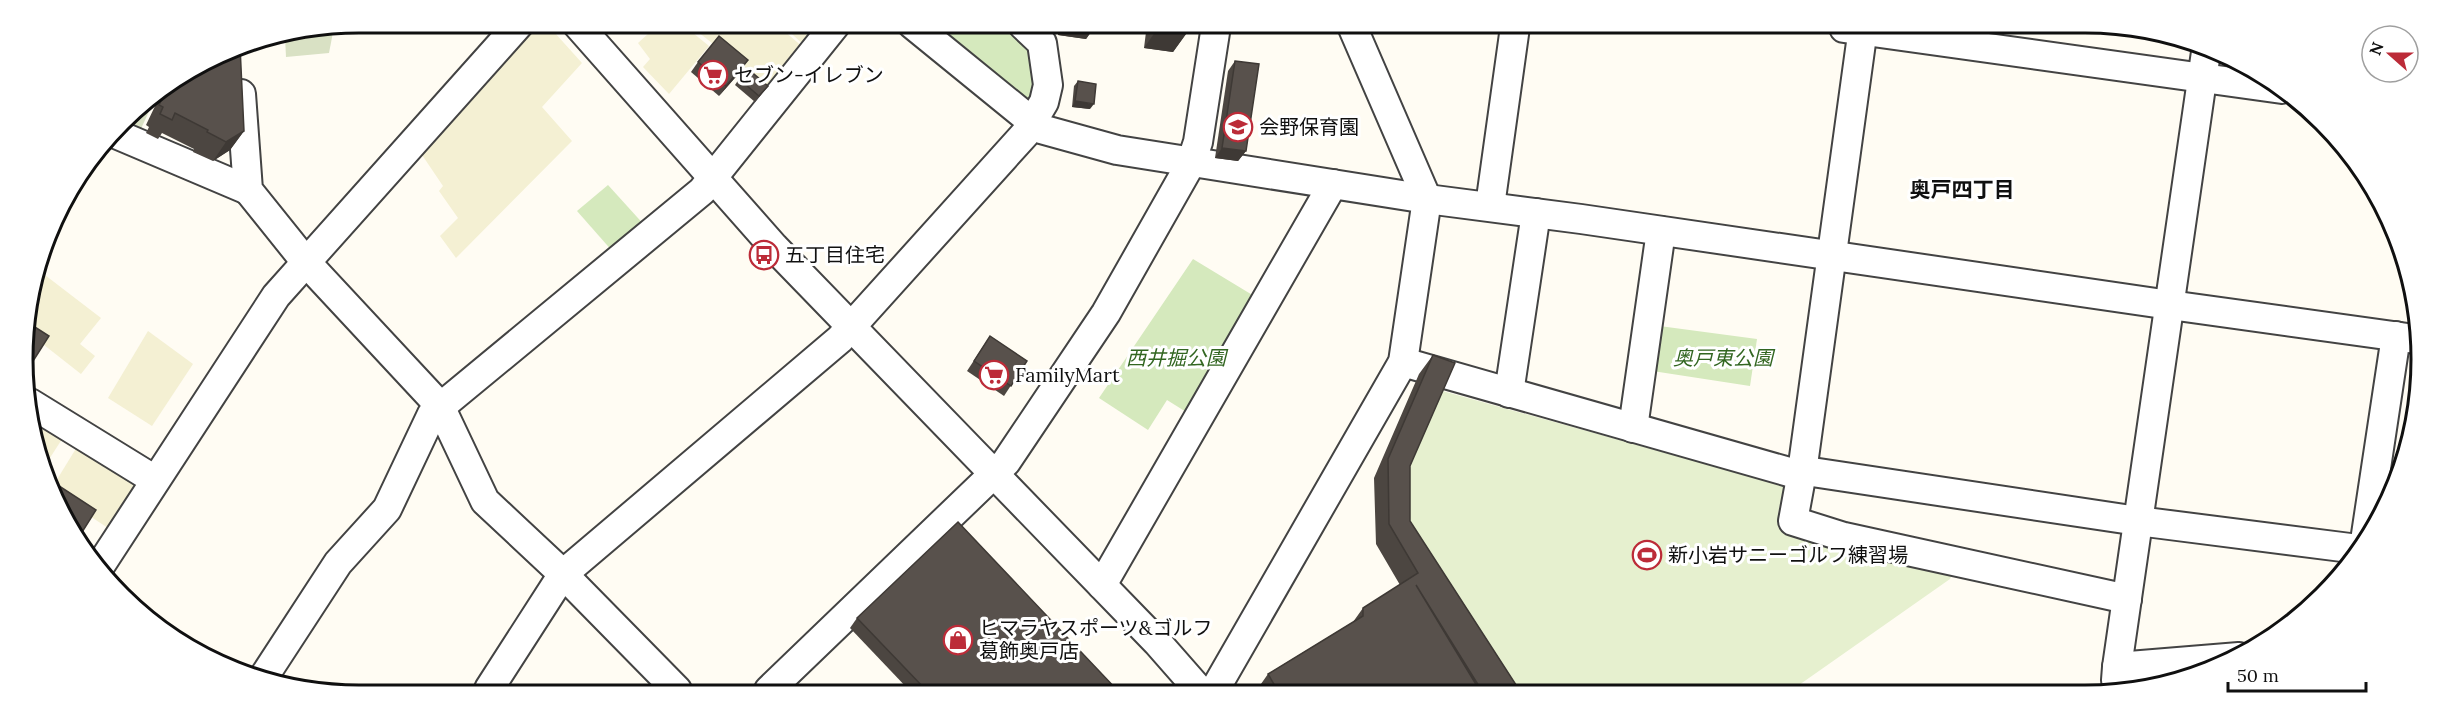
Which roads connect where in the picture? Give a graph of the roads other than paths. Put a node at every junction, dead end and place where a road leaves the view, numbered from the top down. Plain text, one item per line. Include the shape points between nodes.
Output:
1 (511, 33) edge
2 (585, 33) edge
3 (829, 33) edge
4 (923, 33) edge
5 (1031, 33) edge
6 (1215, 33) edge
7 (1355, 33) edge
8 (1514, 33) edge
9 (1857, 33) edge
10 (1896, 33) edge
11 (2205, 65) edge
12 (240, 69) edge
13 (2253, 80) edge
14 (1032, 122) junction
15 (121, 136) edge
16 (1191, 163) junction
17 (713, 179) junction
18 (1333, 184) junction
19 (248, 190) junction
20 (1427, 199) junction
21 (1490, 206) junction
22 (1536, 213) junction
23 (1660, 231) junction
24 (1831, 256) junction
25 (305, 261) junction
26 (2170, 305) junction
27 (851, 327) junction
28 (2405, 337) edge
29 (1403, 362) junction
30 (1509, 393) junction
31 (440, 406) junction
32 (37, 407) edge
33 (1633, 428) junction
34 (1802, 472) junction
35 (994, 474) junction
36 (155, 480) junction
37 (2370, 517) edge
38 (2138, 521) junction
39 (2350, 548) edge
40 (103, 561) edge
41 (563, 574) junction
42 (1102, 585) junction
43 (2127, 599) junction
44 (2212, 659) edge
45 (2117, 667) junction
46 (268, 672) edge
47 (2119, 683) edge
48 (492, 685) edge
49 (672, 685) edge
50 (774, 685) edge
51 (1195, 685) edge
52 (1217, 685) edge

1 - 25 street
2 - 17 street
3 - 17 street
4 - 14 street
5 - 14 street via 1042,43 1047,73 1046,94
6 - 16 street via 1198,142
7 - 20 street
8 - 21 street
9 - 24 street
10 - 11 street
11 - 13 street
11 - 26 street
12 - 19 street
14 - 16 street via 1041,129 1117,150
14 - 27 street
15 - 19 street
16 - 18 street
16 - 35 street via 1106,313
17 - 27 street
17 - 31 street
18 - 20 street
18 - 42 street
19 - 25 street
20 - 21 street
20 - 29 street
21 - 22 street
22 - 23 street
22 - 30 street
23 - 24 street
23 - 33 street
24 - 26 street
24 - 34 street
25 - 31 street
25 - 36 street via 276,296
26 - 28 street
26 - 38 street
27 - 35 street
27 - 41 street
28 - 37 street
29 - 30 street
29 - 52 street
30 - 33 street
31 - 41 street via 485,501
31 - 46 street via 432,414 387,509 338,563
32 - 36 street
33 - 34 street via 1789,472
34 - 38 street
34 - 43 street via 1793,521 1844,537
35 - 42 street
35 - 50 street
36 - 40 street
38 - 39 street
38 - 43 street
41 - 48 street
41 - 49 street
42 - 51 street
43 - 45 street
44 - 45 street
45 - 47 street

